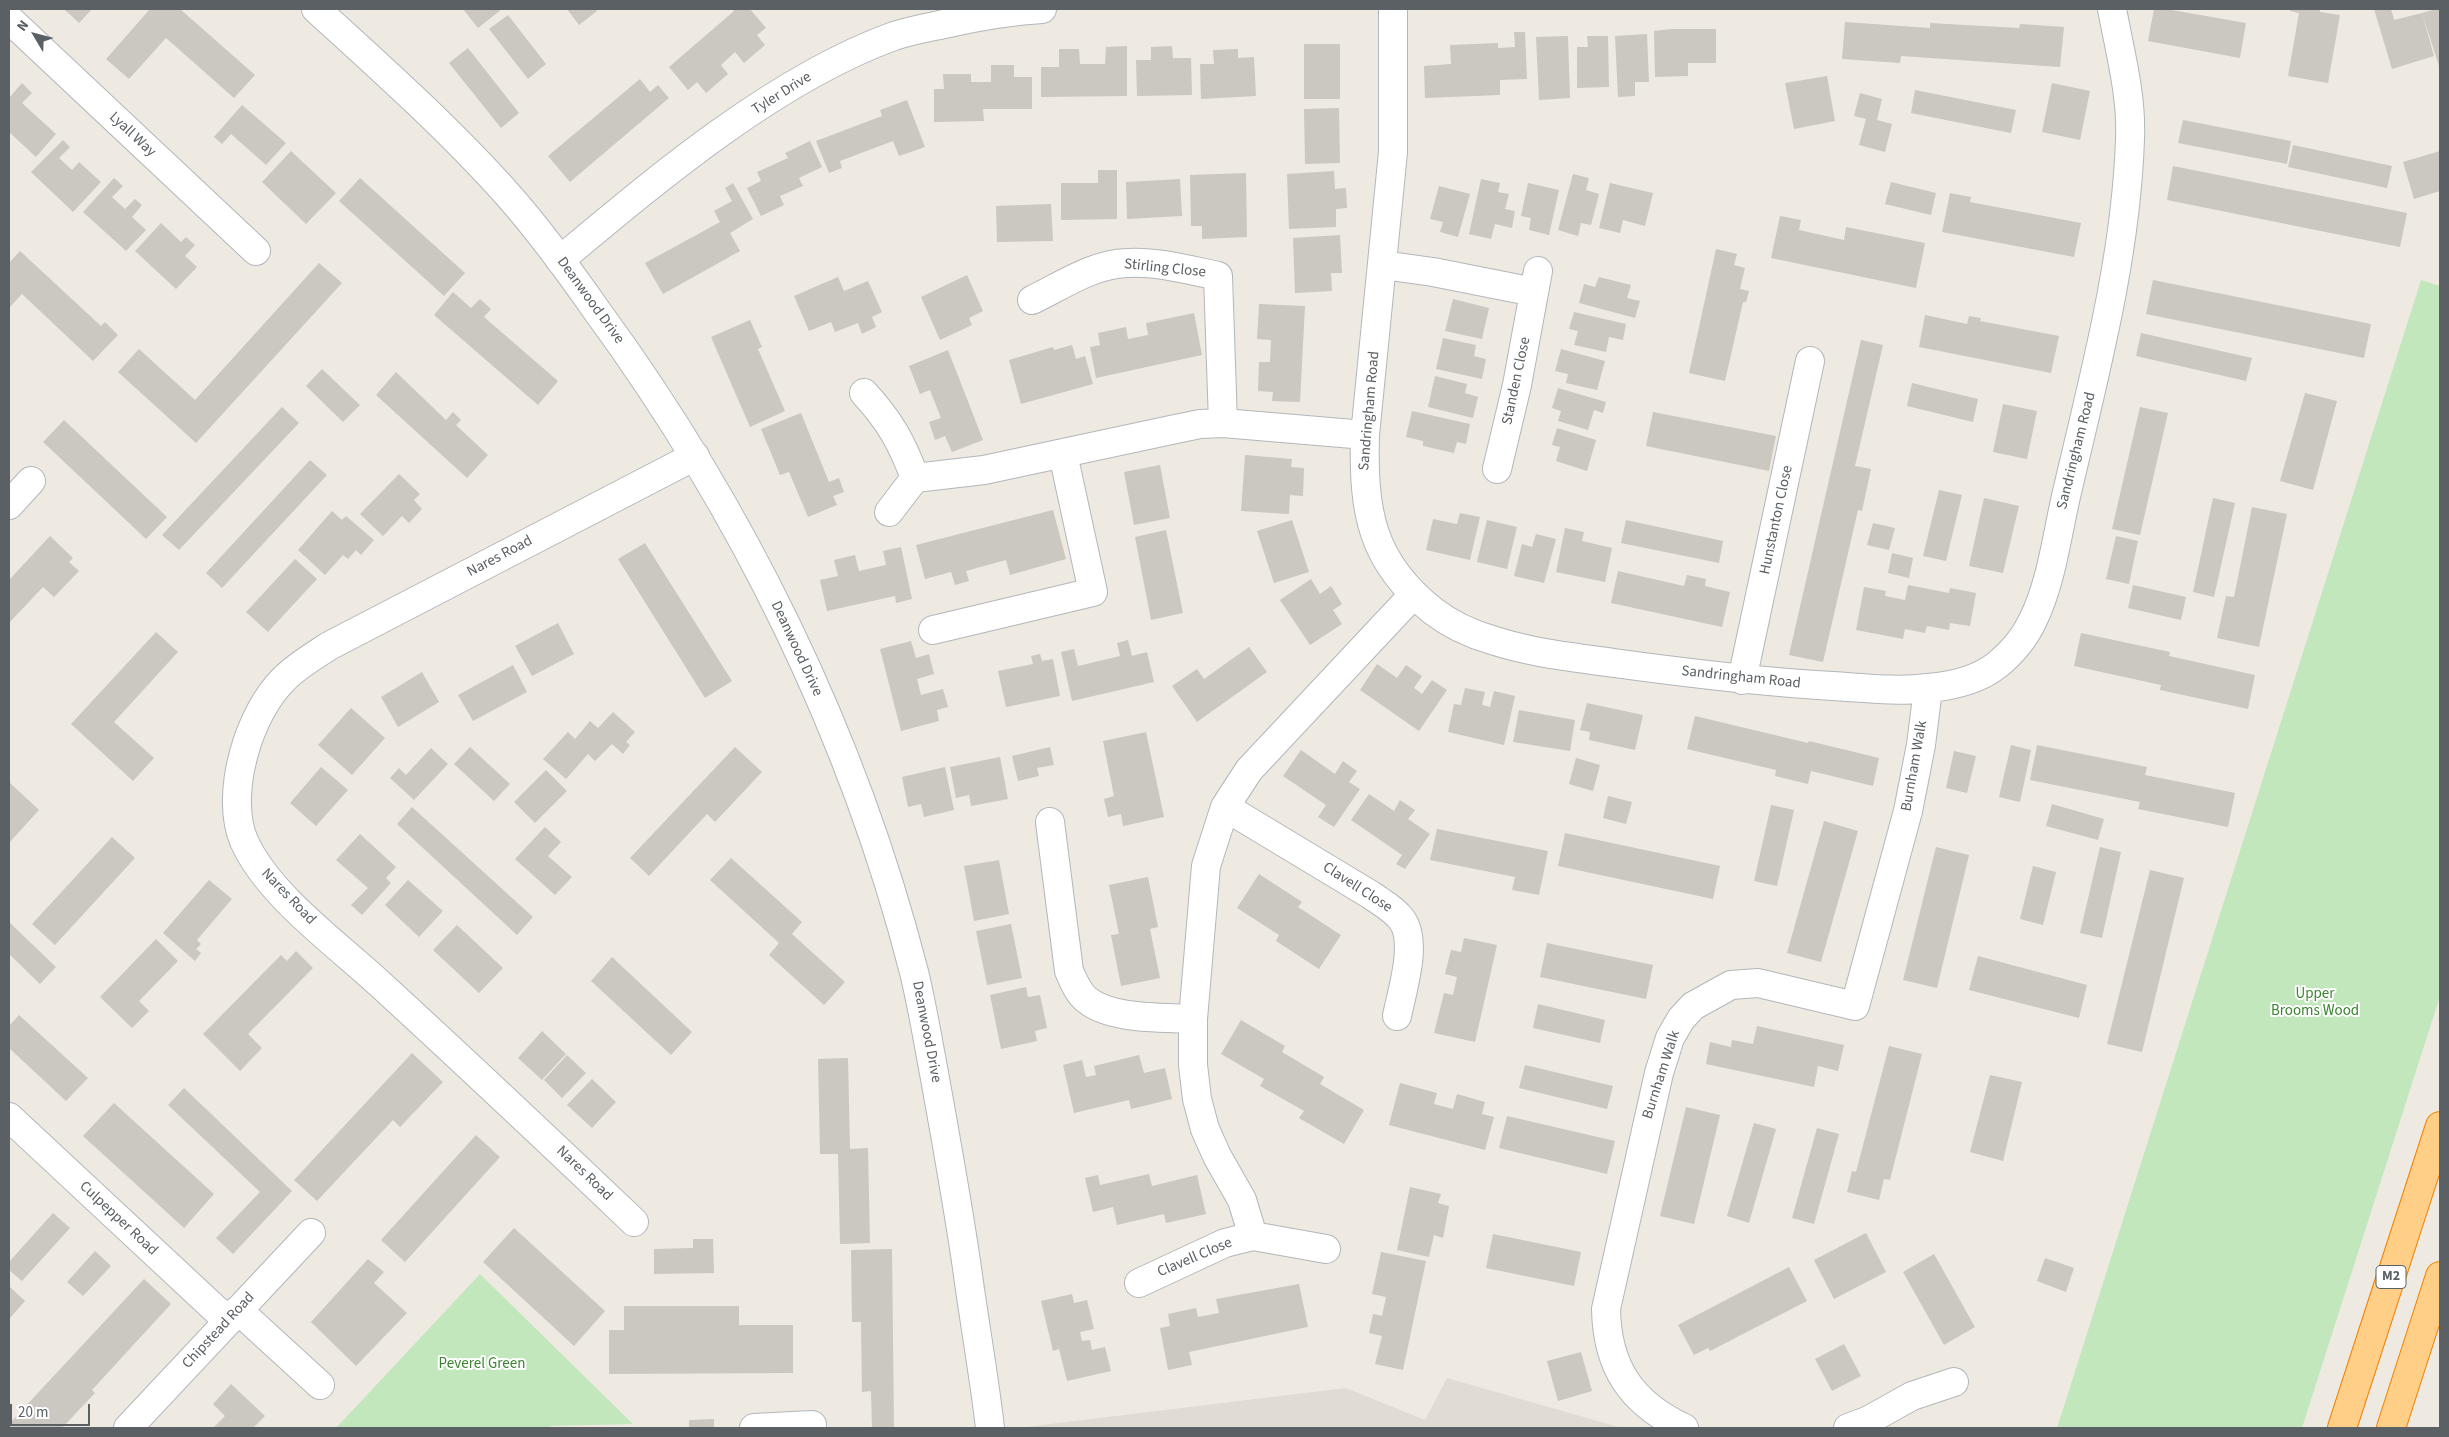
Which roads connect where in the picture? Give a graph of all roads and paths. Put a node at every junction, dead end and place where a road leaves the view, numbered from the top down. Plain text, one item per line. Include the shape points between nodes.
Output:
1 (316, 9) edge
2 (1042, 9) edge
3 (1393, 9) edge
4 (2112, 9) edge
5 (9, 19) edge
6 (915, 19) edge
7 (256, 251) dead end
8 (560, 260) junction
9 (1383, 266) junction
10 (1032, 300) dead end
11 (1810, 361) dead end
12 (864, 393) dead end
13 (1223, 423) junction
14 (1365, 435) junction
15 (1063, 454) junction
16 (695, 456) junction
17 (1497, 470) dead end
18 (915, 478) junction
19 (30, 481) dead end
20 (9, 505) edge
21 (889, 512) dead end
22 (1414, 594) junction
23 (933, 630) dead end
24 (1742, 680) junction
25 (1928, 689) junction
26 (1225, 807) junction
27 (1050, 822) dead end
28 (1397, 1016) dead end
29 (1193, 1019) junction
30 (9, 1117) edge
31 (2440, 1126) edge
32 (634, 1222) dead end
33 (310, 1233) dead end
34 (1253, 1236) junction
35 (1326, 1248) dead end
36 (2440, 1276) edge
37 (1138, 1283) dead end
38 (233, 1316) junction
39 (1954, 1382) dead end
40 (320, 1385) dead end
41 (812, 1425) dead end
42 (128, 1428) edge
43 (754, 1428) edge
44 (990, 1428) edge
45 (1684, 1428) edge
46 (1848, 1428) edge
47 (2342, 1428) edge
48 (2391, 1428) edge

1 - 8 street, Deanwood Drive via 509,196
2 - 6 street, Tyler Drive
3 - 9 street, Sandringham Road via 1393,152
4 - 25 street, Sandringham Road via 2128,96 2130,135 2125,214 2097,371 2048,578 2033,621 2009,654 1982,675
5 - 7 street, Lyall Way
6 - 8 street, Tyler Drive via 895,36 798,82 713,140 613,215
8 - 16 street, Deanwood Drive via 623,346
9 - 14 street, Sandringham Road
9 - 17 street, Standen Close via 1536,282
10 - 13 street, Stirling Close via 1085,274 1128,262 1218,276
11 - 24 street, Hunstanton Close
12 - 18 street via 896,432
13 - 14 street
13 - 15 street via 1200,424
14 - 22 street, Sandringham Road via 1366,497 1375,538
15 - 18 street via 984,470
15 - 23 street via 1093,592
16 - 32 street, Nares Road via 302,663 284,678 258,714 244,751 238,789 243,838 267,878
16 - 44 street, Deanwood Drive via 765,584 813,683 856,789 896,909 914,975 956,1193
18 - 21 street
19 - 20 street
22 - 24 street, Sandringham Road via 1448,621 1514,647
22 - 26 street, Clavell Close via 1268,747
24 - 25 street, Sandringham Road
25 - 45 street, Burnham Walk via 1908,811 1855,1006 1758,983 1731,985 1693,1006 1670,1038 1647,1119 1606,1309 1606,1334 1614,1361 1626,1384 1667,1420
26 - 28 street, Clavell Close via 1371,895 1403,921 1410,949
26 - 29 street, Clavell Close via 1206,866
27 - 29 street via 1069,971 1077,988 1087,1000 1117,1013
29 - 34 street, Clavell Close via 1193,1065 1205,1129 1216,1156 1242,1200
30 - 38 street, Culpepper Road
31 - 47 highway, M2
33 - 38 street, Chipstead Road
34 - 35 street, Clavell Close
34 - 37 street, Clavell Close via 1225,1243
36 - 48 highway
38 - 40 street, Culpepper Road
38 - 42 street, Chipstead Road
39 - 46 street via 1912,1396
41 - 43 street

